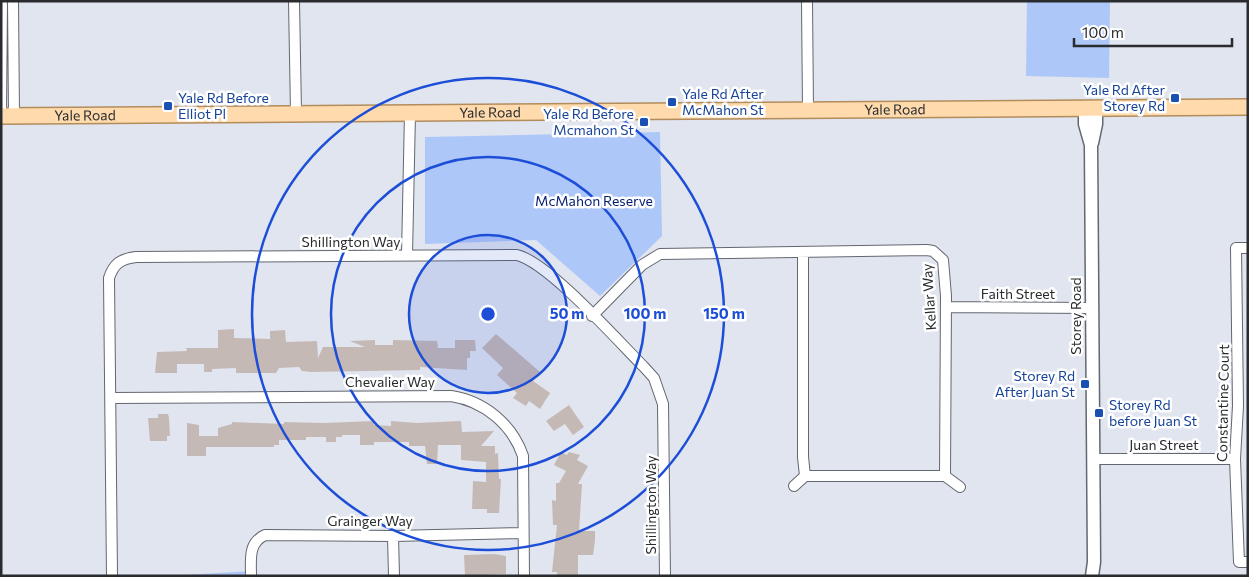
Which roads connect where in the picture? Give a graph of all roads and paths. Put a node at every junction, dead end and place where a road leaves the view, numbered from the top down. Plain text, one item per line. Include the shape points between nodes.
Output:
1 (2, 1) edge
2 (13, 1) edge
3 (294, 1) edge
4 (807, 1) edge
5 (1248, 107) edge
6 (1090, 109) junction
7 (808, 110) junction
8 (410, 113) junction
9 (296, 114) junction
10 (5, 115) edge
11 (1248, 248) edge
12 (803, 253) junction
13 (407, 255) junction
14 (946, 307) junction
15 (1090, 308) junction
16 (592, 316) junction
17 (111, 398) junction
18 (1243, 406) edge
19 (1093, 459) junction
20 (1235, 459) junction
21 (805, 476) junction
22 (945, 476) junction
23 (794, 486) dead end
24 (960, 487) dead end
25 (523, 533) junction
26 (393, 536) junction
27 (1248, 562) edge
28 (112, 576) edge
29 (251, 576) edge
30 (394, 576) edge
31 (524, 576) edge
32 (665, 576) edge
33 (1092, 576) edge

1 - 10 street
2 - 10 street
3 - 9 street
4 - 7 street
5 - 6 main road, Yale Road
6 - 7 main road, Yale Road
6 - 15 street, Storey Road via 1085,124 1091,145
7 - 8 main road, Yale Road
8 - 9 main road, Yale Road
8 - 13 street
9 - 10 main road, Yale Road
11 - 18 street, Constantine Court via 1236,248
12 - 14 street, Kellar Way via 933,251 943,260
12 - 16 street, Kellar Way via 660,254 642,265
12 - 21 street
13 - 16 street, Shillington Way via 516,255 528,258 551,275
13 - 17 street, Shillington Way via 124,258 116,263 109,278
14 - 15 street, Faith Street
14 - 22 street, Kellar Way
15 - 19 street, Storey Road
16 - 32 street, Shillington Way via 654,378 664,404
17 - 25 street, Chevalier Way via 466,398 480,404 517,440 523,456
17 - 28 street, Shillington Way
18 - 20 street, Constantine Court
19 - 20 street, Juan Street
19 - 33 street, Storey Road
20 - 27 street, Constantine Court via 1239,562
21 - 22 street
21 - 23 street
22 - 24 street
25 - 26 street, Grainger Way
25 - 31 street, Chevalier Way
26 - 29 street, Grainger Way via 265,534 252,547
26 - 30 street

